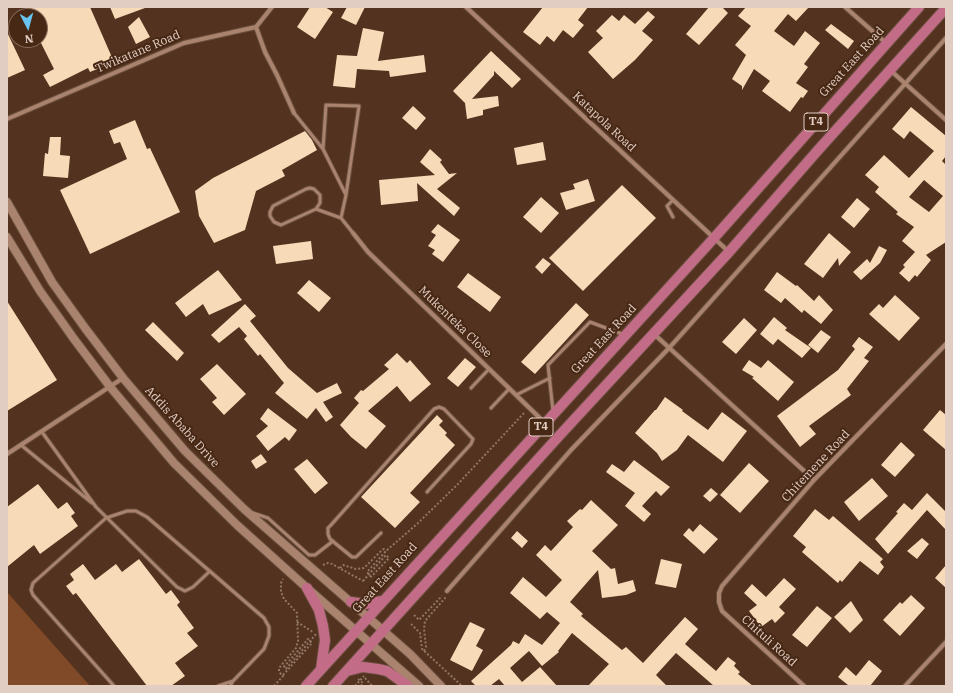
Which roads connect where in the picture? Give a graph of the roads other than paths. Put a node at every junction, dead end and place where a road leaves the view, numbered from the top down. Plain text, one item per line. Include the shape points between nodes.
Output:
1 (272, 7) edge
2 (466, 7) edge
3 (845, 7) edge
4 (919, 7) edge
5 (946, 8) edge
6 (256, 27) junction
7 (946, 38) edge
8 (886, 43) junction
9 (890, 70) junction
10 (905, 83) junction
11 (294, 113) joint
12 (7, 118) edge
13 (946, 120) edge
14 (323, 149) junction
15 (346, 195) junction
16 (673, 200) junction
17 (7, 202) edge
18 (316, 209) junction
19 (673, 217) dead end
20 (341, 218) junction
21 (353, 233) joint
22 (7, 237) edge
23 (714, 238) junction
24 (729, 252) junction
25 (654, 334) junction
26 (625, 335) junction
27 (946, 344) edge
28 (670, 347) junction
29 (489, 369) junction
30 (123, 378) junction
31 (550, 378) junction
32 (111, 388) junction
33 (471, 388) dead end
34 (510, 389) junction
35 (516, 395) junction
36 (491, 408) dead end
37 (554, 413) junction
38 (545, 423) junction
39 (42, 432) junction
40 (21, 445) junction
41 (7, 454) edge
42 (814, 480) junction
43 (427, 492) dead end
44 (96, 507) junction
45 (244, 509) junction
46 (106, 518) junction
47 (381, 533) dead end
48 (333, 541) junction
49 (210, 571) junction
50 (307, 588) junction
51 (445, 592) road end
52 (382, 601) junction
53 (351, 602) junction
54 (722, 611) joint
55 (368, 617) junction
56 (384, 630) junction
57 (355, 631) junction
58 (946, 642) edge
59 (371, 644) junction
60 (321, 669) junction
61 (347, 671) junction
62 (233, 681) junction
63 (114, 686) edge
64 (218, 686) edge
65 (230, 686) edge
66 (306, 686) edge
67 (333, 686) edge
68 (408, 686) edge
69 (419, 686) edge
70 (441, 686) edge
71 (804, 686) edge
72 (905, 686) edge

1 - 6 street
2 - 16 street, Katapola Road
3 - 8 street
4 - 8 main road, Great East Road / T4
5 - 9 main road, T4
6 - 11 street
6 - 12 street, Twikatane Road via 184,43
7 - 10 street
8 - 23 main road, Great East Road / T4
9 - 10 street
9 - 24 main road, T4
10 - 13 street
10 - 28 street
11 - 14 lane
14 - 15 lane
14 - 15 lane via 326,105 359,106
15 - 20 lane
16 - 19 lane via 667,206
16 - 23 street, Katapola Road
17 - 30 main road, Addis Ababa Drive via 52,282
18 - 18 lane via 281,225 274,222 270,216 273,206 306,189 314,189 320,195 320,203
18 - 20 lane
20 - 21 lane
21 - 29 street, Mukenteka Close via 368,252
22 - 32 main road via 40,291
23 - 24 street, Katapola Road
23 - 26 main road, Great East Road / T4
24 - 25 main road, T4
25 - 28 street
25 - 56 main road, T4
26 - 31 lane via 590,322 548,365
26 - 37 main road, Great East Road / T4
27 - 42 street, Chitemene Road
28 - 42 street
28 - 51 street via 571,450
29 - 33 lane
29 - 34 street, Mukenteka Close
30 - 32 street
30 - 45 main road, Addis Ababa Drive via 184,451
31 - 35 lane
31 - 37 lane
32 - 39 street
32 - 50 main road via 174,463 237,525
34 - 35 street, Mukenteka Close
34 - 36 lane
35 - 38 street, Mukenteka Close
37 - 38 main road, Great East Road / T4
38 - 52 main road, Great East Road / T4
39 - 40 street
39 - 44 lane
40 - 41 street
40 - 44 lane
42 - 54 street, Chitemene Road via 722,586 719,593
43 - 48 lane via 473,440 444,409 439,408 434,409 328,528 328,534
44 - 46 lane
45 - 48 lane via 268,518 309,555 315,555
45 - 53 main road, Addis Ababa Drive
46 - 49 lane via 127,511 136,511 147,517
46 - 49 lane via 177,587 185,591
46 - 63 lane via 33,583 31,590
47 - 48 lane via 356,557 352,557
49 - 62 lane via 264,618 269,627 264,649
50 - 57 main road
50 - 60 main road via 319,610 323,626 325,640
52 - 53 main road via 366,604
52 - 55 main road, Great East Road / T4
53 - 55 main road, Addis Ababa Drive
54 - 71 street, Chituli Road
55 - 56 main road, Addis Ababa Drive
55 - 57 main road, Great East Road / T4
56 - 59 main road, T4
56 - 70 main road, Addis Ababa Drive
57 - 59 main road
57 - 60 main road, Great East Road / T4
58 - 72 street
59 - 61 main road, T4
59 - 69 main road
60 - 66 main road, Great East Road / T4
61 - 67 main road, T4
61 - 68 main road via 364,667 387,671
62 - 64 lane
62 - 65 lane

